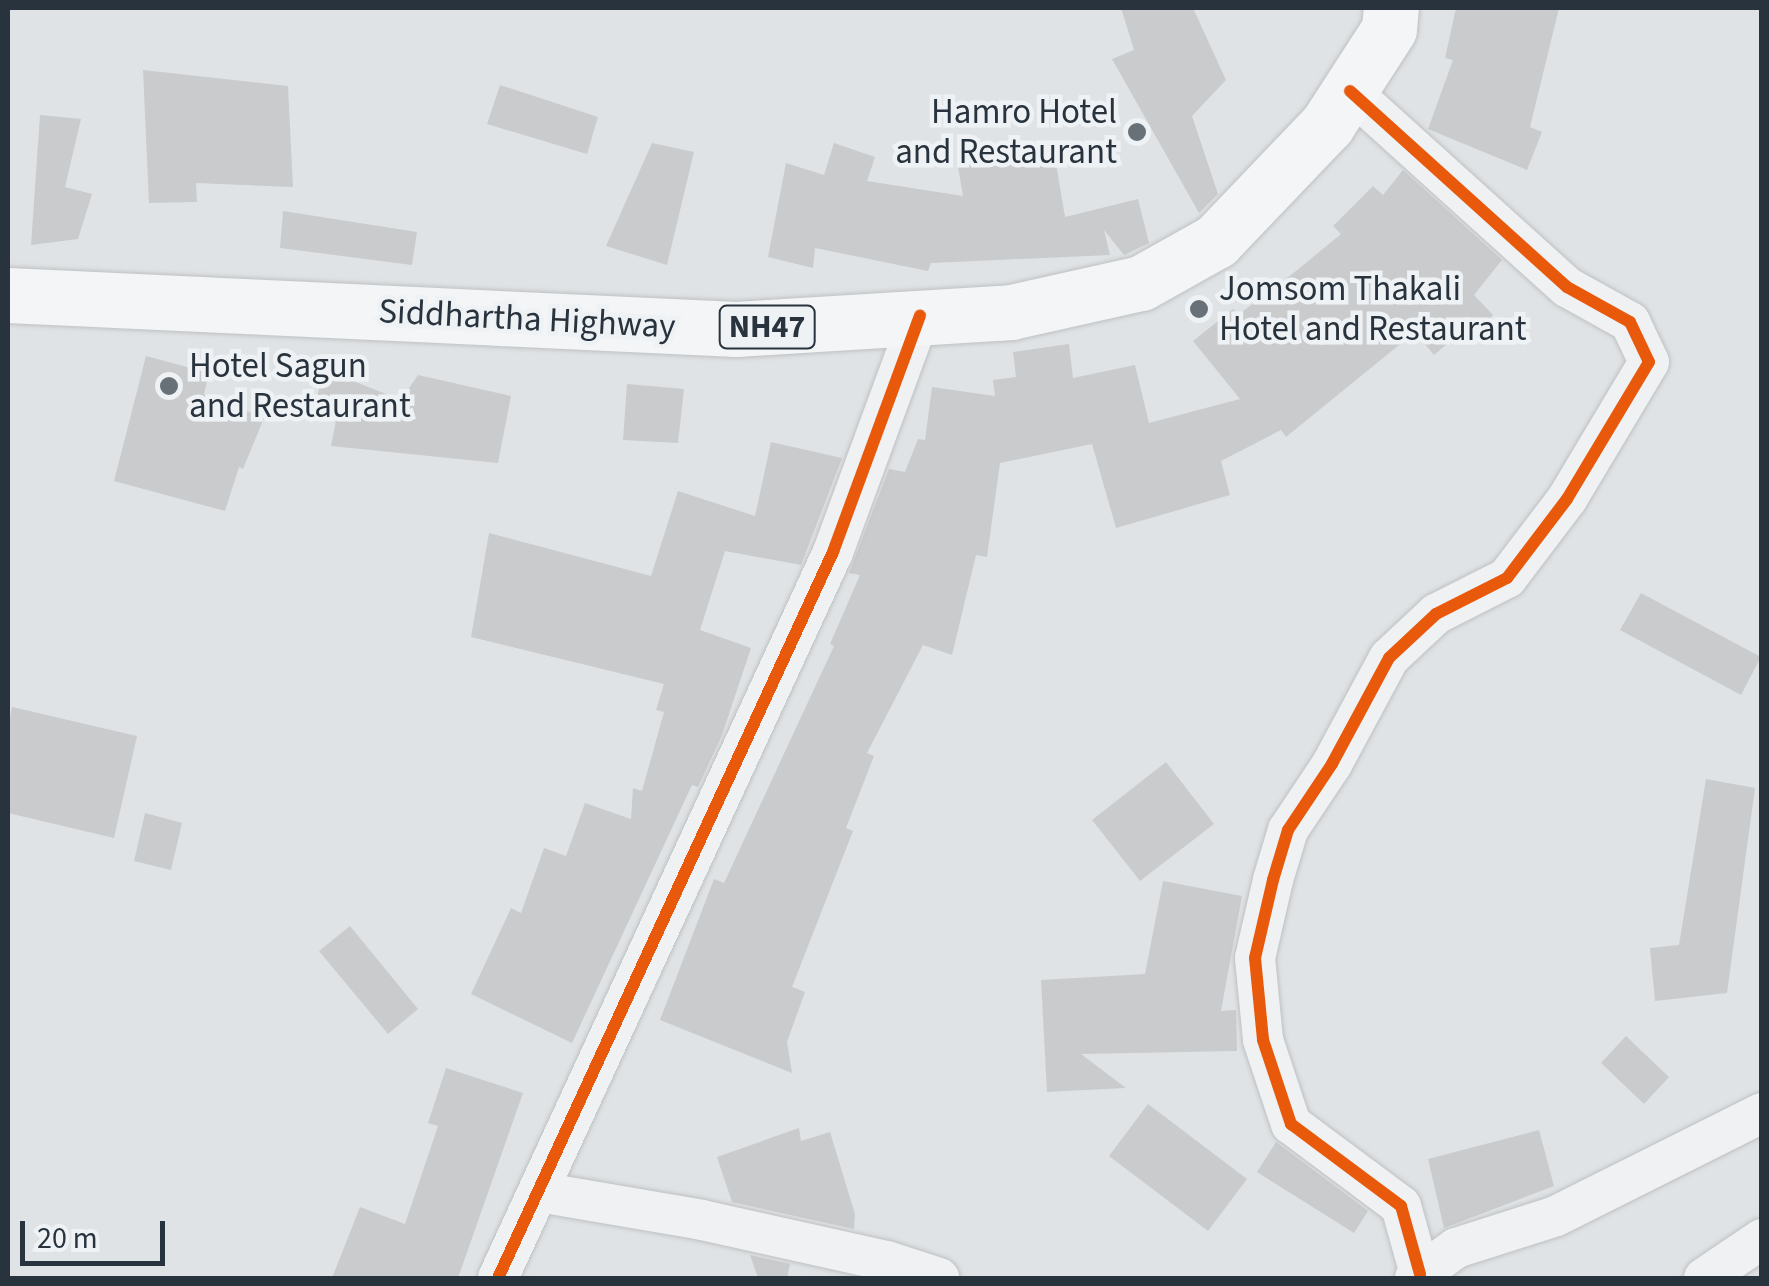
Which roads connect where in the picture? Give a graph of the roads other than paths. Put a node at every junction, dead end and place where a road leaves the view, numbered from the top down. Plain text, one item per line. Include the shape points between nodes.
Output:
1 (1391, 8) edge
2 (1350, 91) junction
3 (8, 294) edge
4 (920, 315) junction
5 (1762, 1113) edge
6 (539, 1192) junction
7 (1762, 1239) edge
8 (1417, 1276) edge
9 (498, 1278) edge
10 (939, 1278) edge
11 (1704, 1278) edge

1 - 2 highway, Siddhartha Highway / NH47 via 1389,29
2 - 4 highway, Siddhartha Highway / NH47 via 1314,140 1216,241 1142,283 1011,312
2 - 8 street via 1567,286 1630,322 1649,362 1567,499 1507,578 1436,614 1389,658 1288,830 1272,880 1255,958 1263,1040 1290,1124 1401,1206
3 - 4 highway, Siddhartha Highway / NH47 via 736,330
4 - 6 street via 832,552
5 - 8 street via 1556,1216 1456,1248
6 - 9 street
6 - 10 street via 702,1220
7 - 11 street

